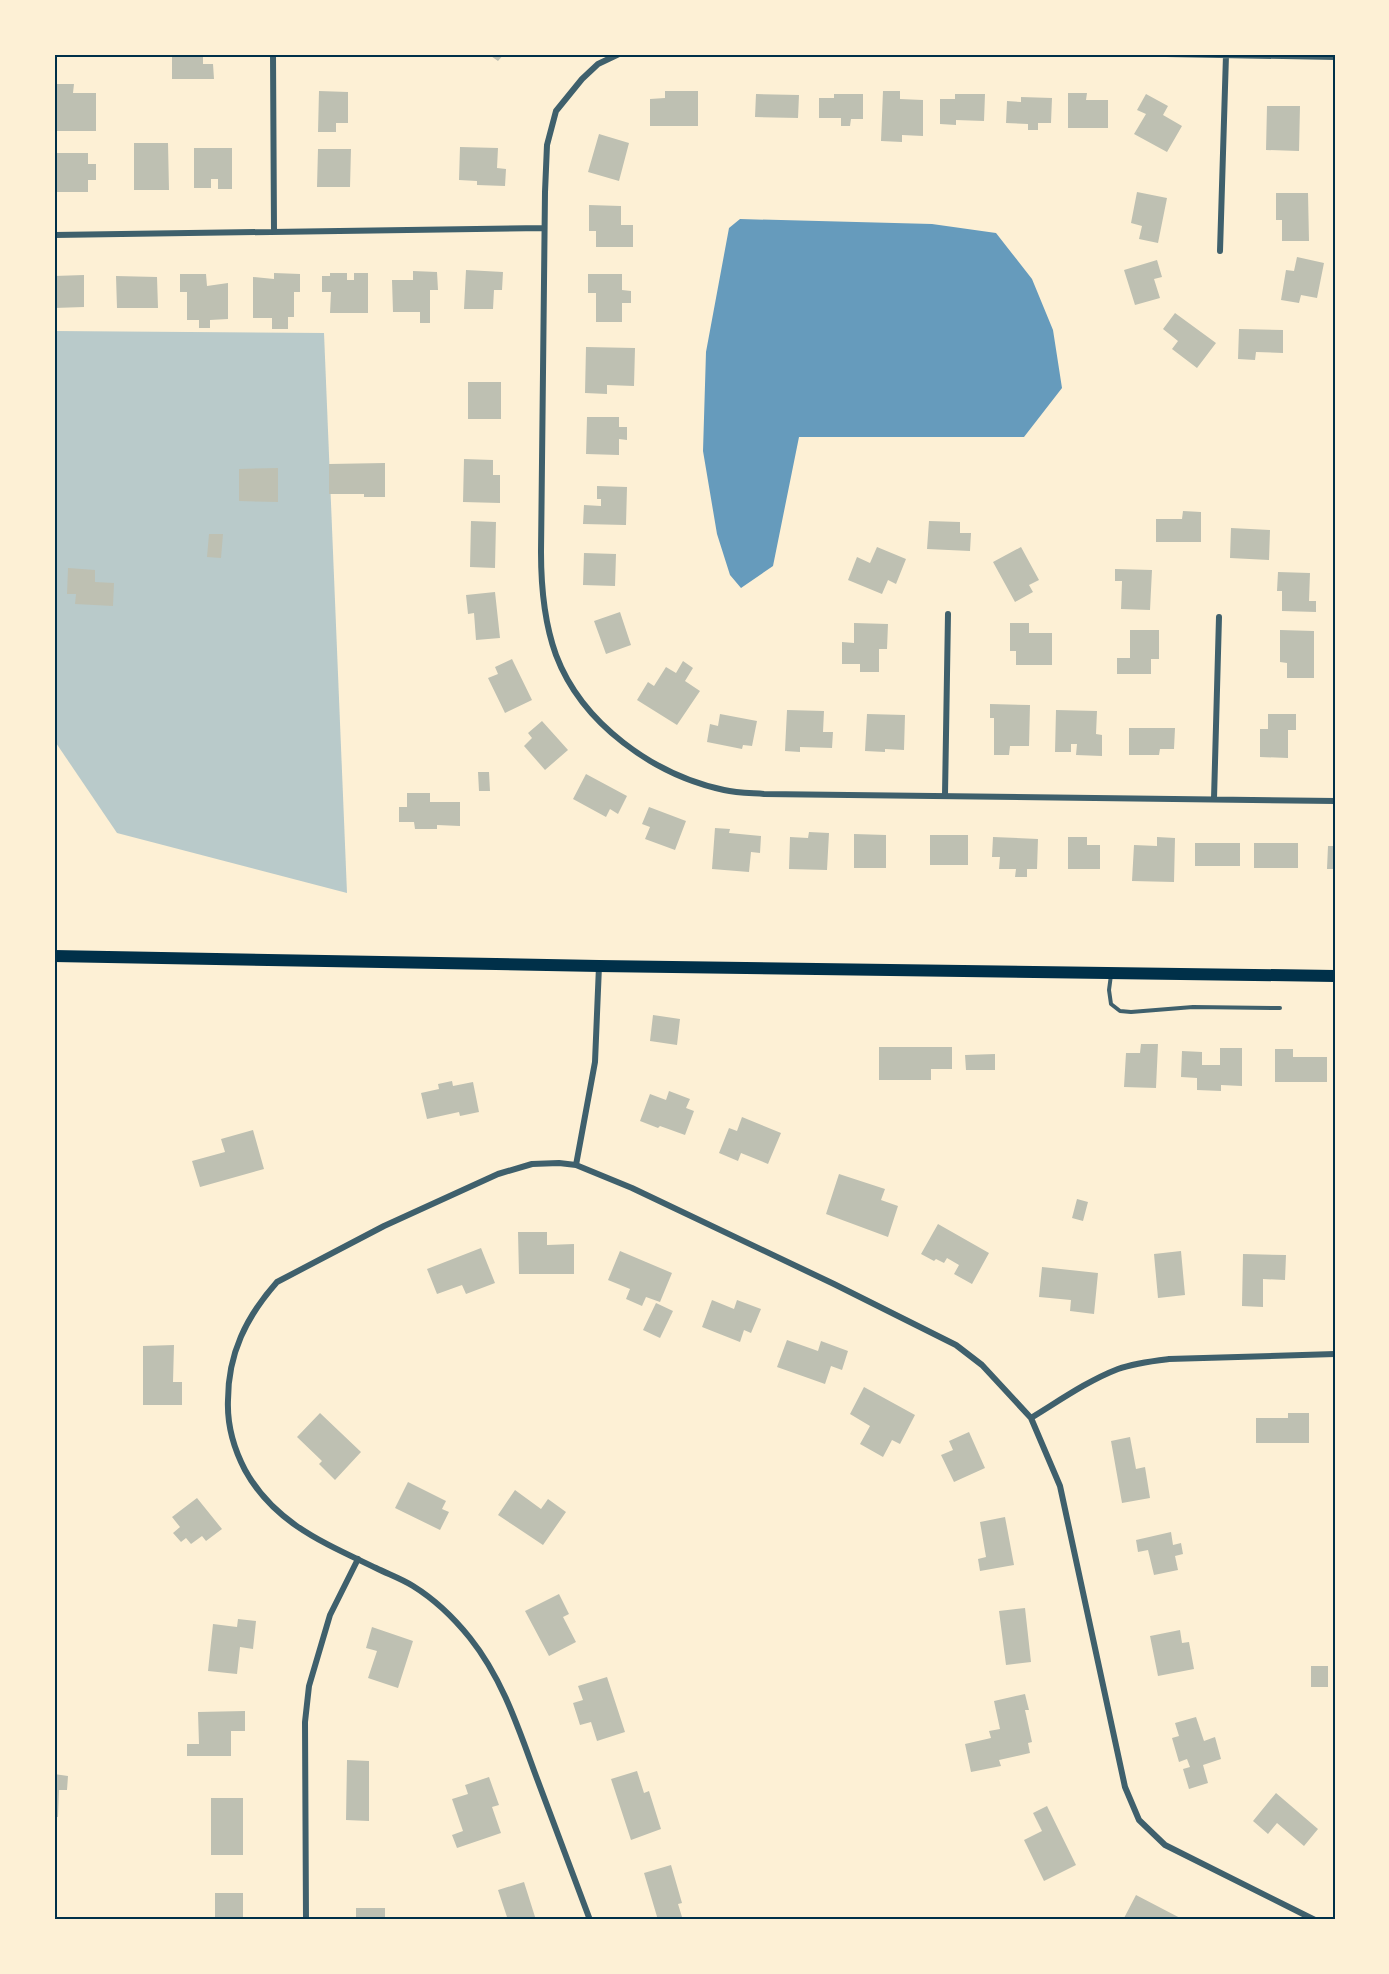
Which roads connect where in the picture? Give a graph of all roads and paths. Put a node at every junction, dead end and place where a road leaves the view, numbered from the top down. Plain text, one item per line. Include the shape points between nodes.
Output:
1 (273, 54) edge
2 (619, 54) edge
3 (1166, 54) edge
4 (1226, 55) edge
5 (1335, 57) edge
6 (544, 228) junction
7 (274, 232) junction
8 (54, 235) edge
9 (1220, 251) dead end
10 (948, 614) dead end
11 (1219, 617) dead end
12 (945, 795) junction
13 (1214, 799) junction
14 (1335, 801) edge
15 (54, 956) edge
16 (599, 966) junction
17 (1111, 973) junction
18 (1335, 976) edge
19 (1280, 1008) dead end
20 (576, 1164) junction
21 (1335, 1354) edge
22 (1031, 1418) junction
23 (358, 1559) junction
24 (306, 1920) edge
25 (590, 1920) edge
26 (1315, 1920) edge

1 - 7 street
2 - 6 street via 598,64 556,111 547,146
3 - 4 street
4 - 5 street
4 - 9 street
6 - 7 street
6 - 12 street via 541,581 557,658 577,692 603,725 632,751 684,778 723,790 764,794
7 - 8 street
10 - 12 street
11 - 13 street
12 - 13 street
13 - 14 street
15 - 16 main road
16 - 17 main road
16 - 20 street via 595,1062
17 - 18 main road
17 - 19 lane via 1112,1004 1120,1011
20 - 22 street via 956,1345 982,1365
20 - 23 street via 515,1168 415,1212 277,1282 252,1313 235,1349 228,1387 230,1427 241,1463 262,1496 290,1523
21 - 22 street via 1142,1363 1094,1380
22 - 26 street via 1060,1486 1125,1787 1139,1820 1165,1845
23 - 24 street via 330,1616 309,1686 305,1722
23 - 25 street via 412,1585 433,1601 484,1658 509,1703

